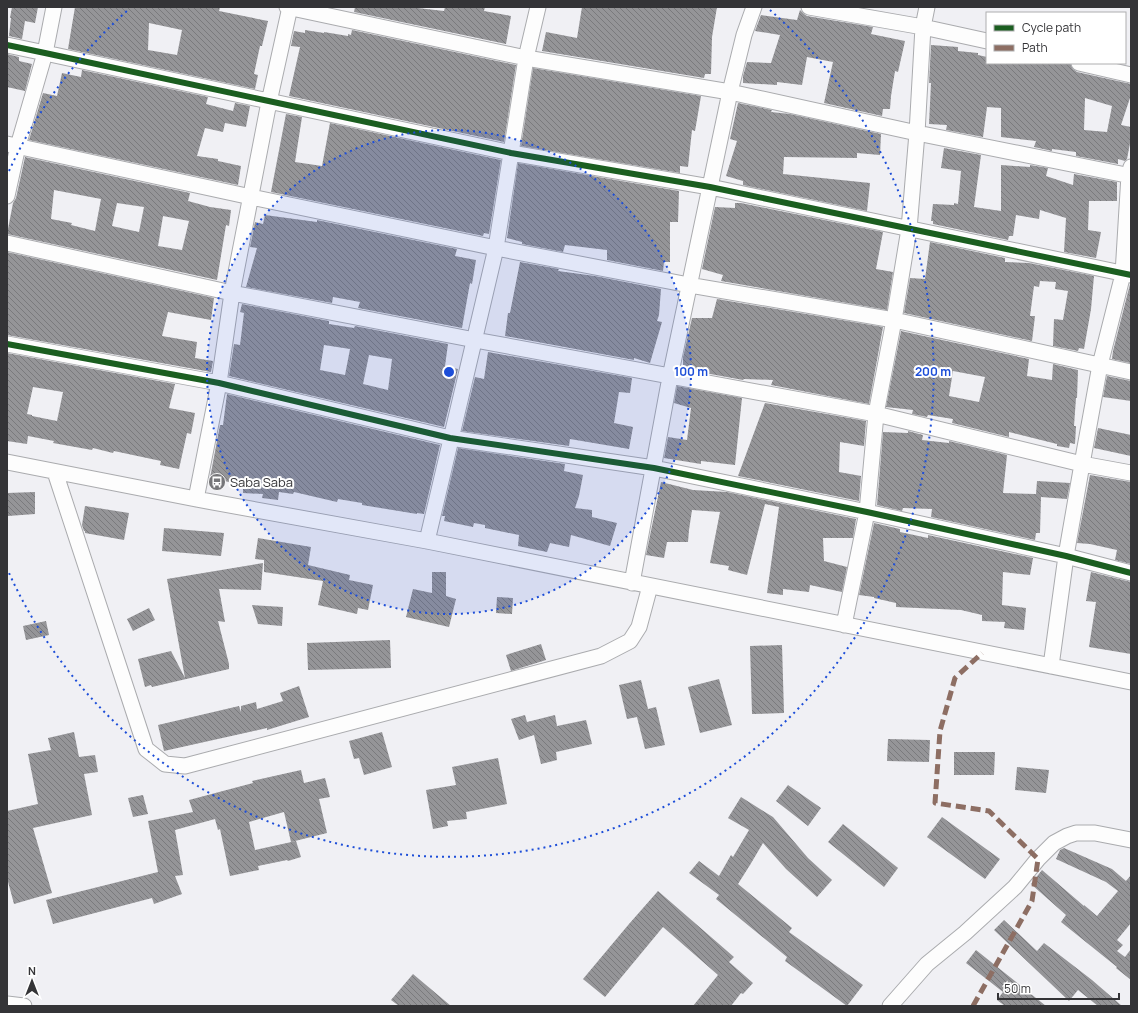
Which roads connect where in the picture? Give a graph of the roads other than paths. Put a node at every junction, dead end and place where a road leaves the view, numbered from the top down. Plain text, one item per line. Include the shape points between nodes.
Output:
1 (54, 7) edge
2 (289, 7) edge
3 (538, 7) edge
4 (754, 7) edge
5 (809, 7) edge
6 (927, 7) edge
7 (923, 27) junction
8 (986, 42) edge
9 (7, 46) edge
10 (45, 53) junction
11 (526, 58) junction
12 (1083, 64) edge
13 (1131, 75) edge
14 (730, 92) junction
15 (269, 102) junction
16 (917, 133) junction
17 (12, 145) edge
18 (511, 154) junction
19 (1130, 172) edge
20 (710, 188) junction
21 (7, 196) edge
22 (251, 197) junction
23 (909, 229) junction
24 (7, 243) edge
25 (496, 248) junction
26 (1127, 274) edge
27 (689, 286) junction
28 (232, 294) junction
29 (894, 320) junction
30 (474, 340) junction
31 (7, 344) edge
32 (1100, 365) junction
33 (1131, 372) edge
34 (670, 376) junction
35 (219, 384) junction
36 (876, 414) junction
37 (450, 438) junction
38 (7, 462) edge
39 (1082, 464) junction
40 (654, 468) junction
41 (55, 472) junction
42 (1131, 472) edge
43 (196, 499) junction
44 (867, 512) junction
45 (427, 541) junction
46 (1066, 556) junction
47 (1131, 573) edge
48 (632, 583) junction
49 (650, 586) junction
50 (844, 625) junction
51 (1052, 666) junction
52 (1131, 682) edge
53 (1131, 840) edge
54 (7, 1004) edge
55 (24, 1006) edge
56 (890, 1006) edge

1 - 10 street
2 - 11 street
2 - 15 street
3 - 11 street
4 - 14 street via 744,35
5 - 7 street
6 - 7 street
7 - 8 street
7 - 16 street
9 - 10 street
10 - 15 street
10 - 17 street
11 - 14 street
11 - 18 street
12 - 13 street
14 - 16 street
14 - 20 street
15 - 18 street
15 - 22 street
16 - 19 street
16 - 23 street
17 - 21 street
17 - 22 street
18 - 20 street
18 - 25 street
19 - 26 street
20 - 23 street
20 - 27 street
22 - 25 street
22 - 28 street
23 - 26 street
23 - 29 street
24 - 28 street
25 - 27 street
25 - 30 street
26 - 32 street
27 - 29 street
27 - 34 street
28 - 30 street
28 - 35 street
29 - 32 street
29 - 36 street
30 - 34 street
30 - 37 street
31 - 35 street
32 - 33 street
32 - 39 street
34 - 36 street
34 - 40 street
35 - 37 street
35 - 43 street
36 - 39 street
36 - 44 street
37 - 40 street
37 - 45 street
38 - 41 street
39 - 42 street
39 - 46 street
40 - 44 street
40 - 48 street
41 - 43 street
41 - 49 street via 146,749 165,764 185,766 601,656 630,640 639,627
43 - 45 street
44 - 46 street
44 - 50 street
45 - 48 street
46 - 47 street
46 - 51 street
48 - 49 street
49 - 50 street
50 - 51 street
51 - 52 street
53 - 56 street via 1095,833 1076,833 1054,844 1015,887 927,964
54 - 55 street

